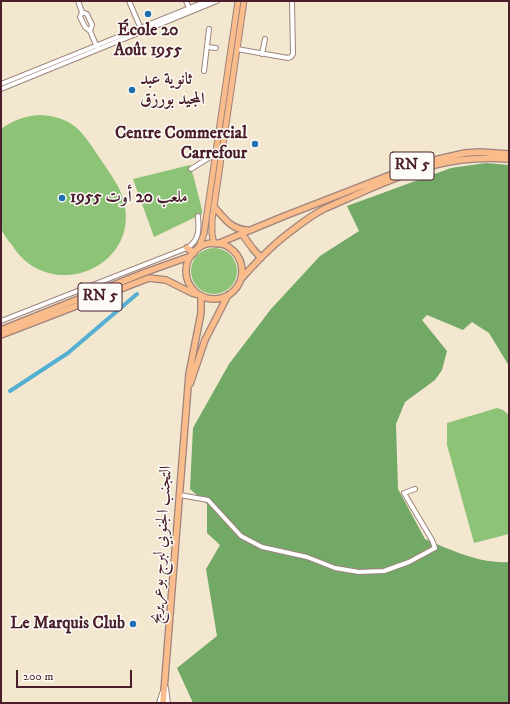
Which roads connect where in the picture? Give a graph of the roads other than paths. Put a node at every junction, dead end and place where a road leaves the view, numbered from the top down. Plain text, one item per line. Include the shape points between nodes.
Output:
1 (78, 1) edge
2 (129, 1) edge
3 (186, 1) edge
4 (207, 1) edge
5 (216, 1) edge
6 (238, 1) edge
7 (244, 1) edge
8 (292, 1) edge
9 (190, 10) junction
10 (82, 12) junction
11 (209, 29) dead end
12 (141, 30) junction
13 (90, 31) junction
14 (265, 39) dead end
15 (207, 47) junction
16 (97, 48) junction
17 (216, 48) dead end
18 (237, 49) junction
19 (262, 54) junction
20 (204, 71) dead end
21 (1, 84) edge
22 (1, 89) edge
23 (509, 154) edge
24 (218, 155) junction
25 (509, 159) edge
26 (191, 169) dead end
27 (214, 207) junction
28 (198, 216) dead end
29 (250, 230) junction
30 (242, 234) junction
31 (216, 244) junction
32 (187, 248) junction
33 (195, 253) junction
34 (261, 258) junction
35 (241, 279) junction
36 (200, 295) junction
37 (228, 295) junction
38 (1, 321) edge
39 (1, 330) edge
40 (1, 335) edge
41 (188, 388) junction
42 (415, 489) dead end
43 (180, 495) junction
44 (165, 683) junction
45 (159, 703) edge
46 (163, 703) edge
47 (168, 703) edge

1 - 10 street
2 - 12 street
3 - 9 street
4 - 9 street
5 - 9 street
6 - 24 main road
7 - 18 main road
8 - 19 street via 293,54 288,58
9 - 12 street
10 - 13 street via 80,17
10 - 13 street via 87,14 92,25
11 - 15 street
12 - 16 street
13 - 16 street
14 - 19 street
15 - 17 street
15 - 20 street
16 - 21 street
16 - 22 street
18 - 19 street
18 - 24 main road
23 - 29 highway, RN 5 via 465,153 421,163
24 - 26 street
24 - 27 main road
24 - 33 main road via 204,234
25 - 34 highway, RN 5 via 478,158 442,162 400,176 323,209 293,230
27 - 29 highway via 232,226
27 - 31 main road via 211,228
28 - 32 street via 197,238
29 - 30 highway, RN 5
30 - 31 highway, RN 5
30 - 34 highway
31 - 33 highway via 206,245
31 - 35 highway via 229,248 236,255 242,266
32 - 33 highway
32 - 38 street
33 - 36 highway via 188,265 188,279 192,288
33 - 39 highway, RN 5
34 - 35 highway, RN 5
35 - 37 highway
36 - 37 highway via 213,299
36 - 40 highway, RN 5 via 170,281 149,278
36 - 41 highway, التجنب الجنوبي لبرج بوعريريج via 201,312
37 - 41 highway, التجنب الجنوبي لبرج بوعريريج via 205,340
41 - 43 highway, التجنب الجنوبي لبرج بوعريريج
42 - 43 street via 404,493 435,548 409,562 384,571 360,572 335,568 307,557 262,547 241,536 208,500
43 - 44 highway, التجنب الجنوبي لبرج بوعريريج
44 - 45 street
44 - 46 highway, التجنب الجنوبي لبرج بوعريريج
44 - 47 street

